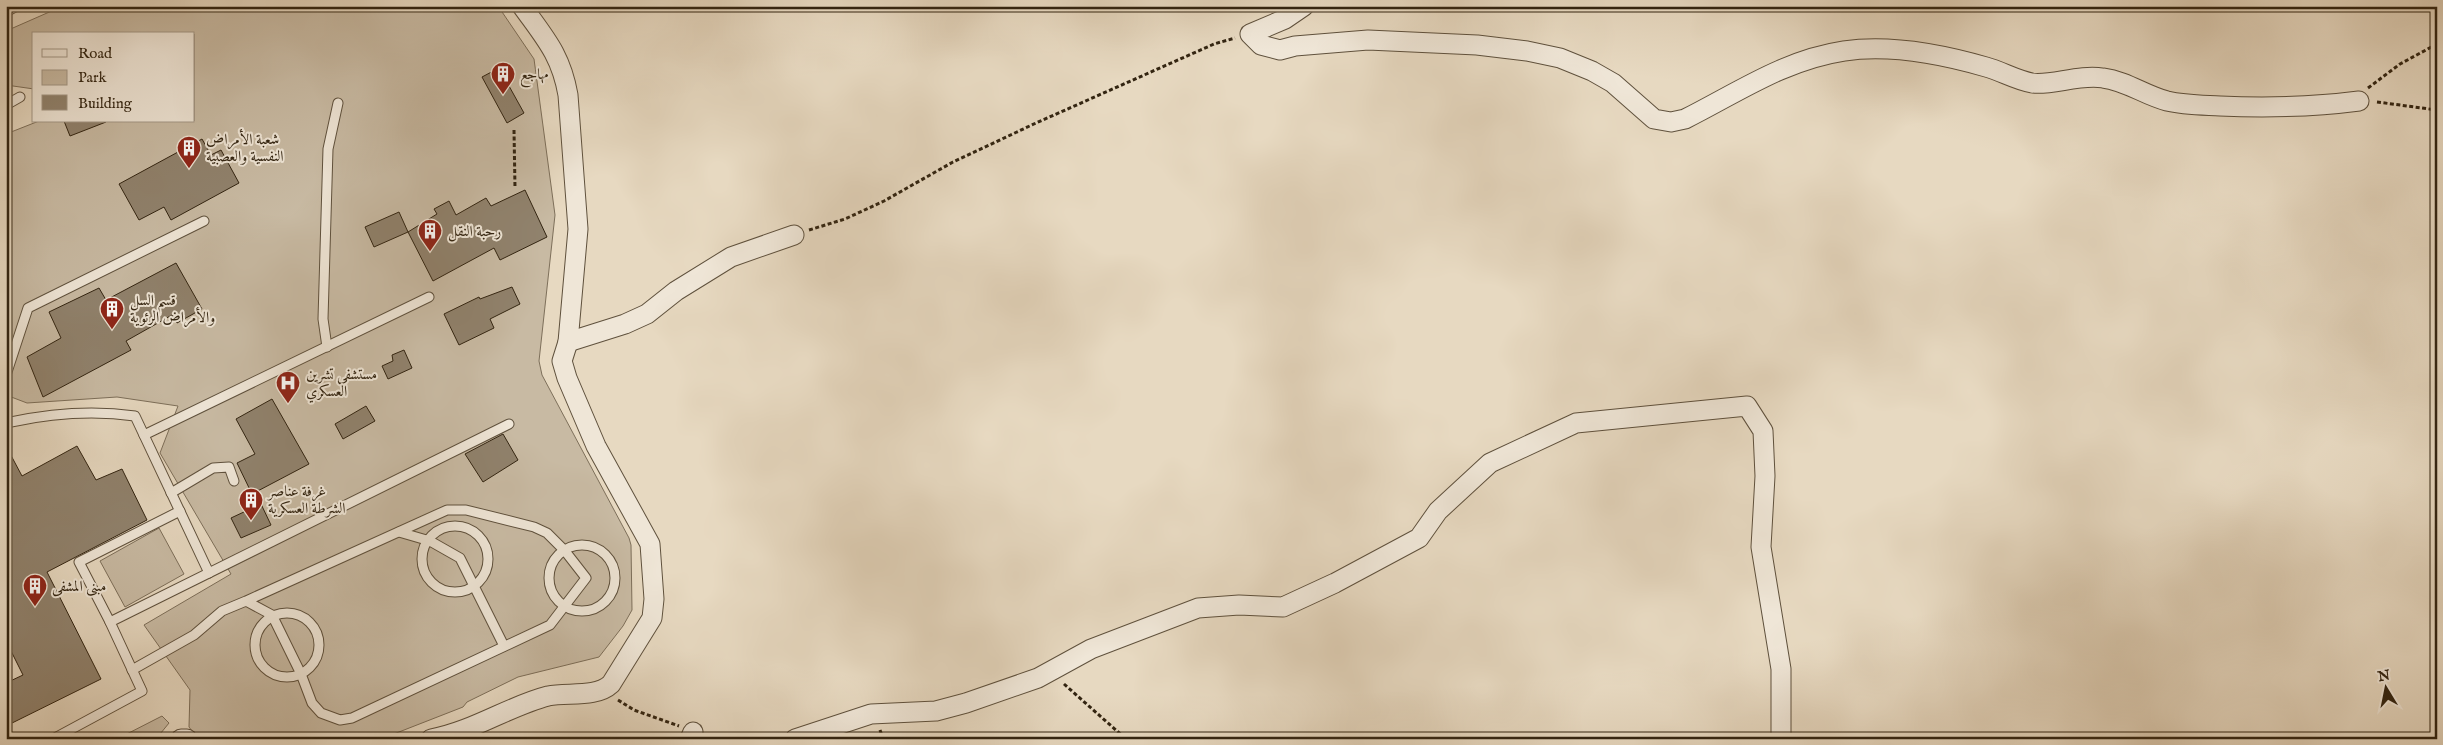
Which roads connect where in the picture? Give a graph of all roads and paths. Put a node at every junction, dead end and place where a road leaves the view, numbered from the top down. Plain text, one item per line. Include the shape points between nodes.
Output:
1 (17, 6) edge
2 (522, 6) edge
3 (1304, 6) edge
4 (6, 12) edge
5 (1250, 34) junction
6 (2437, 44) edge
7 (20, 97) dead end
8 (2359, 102) junction
9 (338, 103) dead end
10 (6, 105) edge
11 (2437, 110) edge
12 (514, 130) dead end
13 (515, 188) dead end
14 (204, 221) dead end
15 (794, 235) joint
16 (429, 297) dead end
17 (568, 342) junction
18 (327, 347) junction
19 (6, 375) edge
20 (6, 420) edge
21 (509, 424) dead end
22 (144, 435) junction
23 (234, 482) dead end
24 (172, 492) junction
25 (180, 511) junction
26 (399, 532) junction
27 (428, 540) junction
28 (564, 550) junction
29 (210, 573) junction
30 (474, 586) junction
31 (246, 601) junction
32 (565, 605) junction
33 (272, 615) junction
34 (110, 622) junction
35 (504, 646) junction
36 (132, 670) junction
37 (1050, 672) junction
38 (301, 674) junction
39 (603, 691) junction
40 (692, 736) edge
41 (53, 739) edge
42 (181, 739) edge
43 (187, 739) edge
44 (431, 739) edge
45 (795, 739) edge
46 (1126, 739) edge
47 (1781, 739) edge

1 - 4 lane
2 - 17 street via 556,53 568,95 578,228
3 - 5 street via 1286,19
5 - 8 street via 1270,50 1322,42 1368,40 1477,45 1527,51 1560,58 1592,72 1613,83 1654,119 1671,122 1685,119 1781,68 1845,51 1889,49 1986,67 2033,83 2092,76 2117,79 2167,101 2198,105 2255,108
5 - 15 path via 1214,44 1086,99 953,162 884,201 845,219
6 - 8 path via 2379,79 2366,90
7 - 10 lane
8 - 11 path via 2390,102
9 - 18 lane via 328,149 323,319
12 - 13 path
14 - 19 lane via 28,308
15 - 17 street via 731,257 676,291 647,314 626,324
16 - 18 lane
17 - 39 street via 562,361 567,378 596,446 650,544 654,599 652,618 611,684
18 - 22 lane
20 - 22 lane via 11,422 78,411 109,412 135,416
21 - 29 lane
22 - 24 lane
23 - 24 lane via 229,467 213,468
24 - 25 lane
25 - 29 lane
25 - 34 lane via 79,562
26 - 27 lane
26 - 28 lane via 447,510 466,510 547,533
26 - 31 lane
27 - 30 lane via 460,558
27 - 30 lane via 422,558 426,575 438,588 454,593
27 - 30 lane via 440,530 456,526 473,531 485,544 489,560 484,577
28 - 32 lane via 551,565 549,582 555,598
28 - 32 lane via 586,578
28 - 32 lane via 578,545 595,547 609,558 615,574 613,591 602,604 586,611
29 - 34 lane
30 - 35 lane
31 - 33 lane
31 - 36 lane via 222,611 194,635
32 - 35 lane via 550,625
33 - 38 lane
33 - 38 lane via 259,627 254,644 258,660 270,673 286,678
33 - 38 lane via 288,612 305,617 317,629 321,646 316,662
34 - 36 lane
35 - 38 lane via 352,718 340,720 321,713 312,703
36 - 41 lane via 142,691
37 - 45 street via 966,703 936,710 871,714
37 - 46 path
37 - 47 street via 1091,649 1198,608 1231,605 1283,607 1335,583 1419,538 1438,511 1490,464 1576,423 1747,406 1763,431 1765,476 1761,547 1781,669
39 - 40 path via 634,710 667,720
39 - 44 street via 548,696 480,724
42 - 43 street

